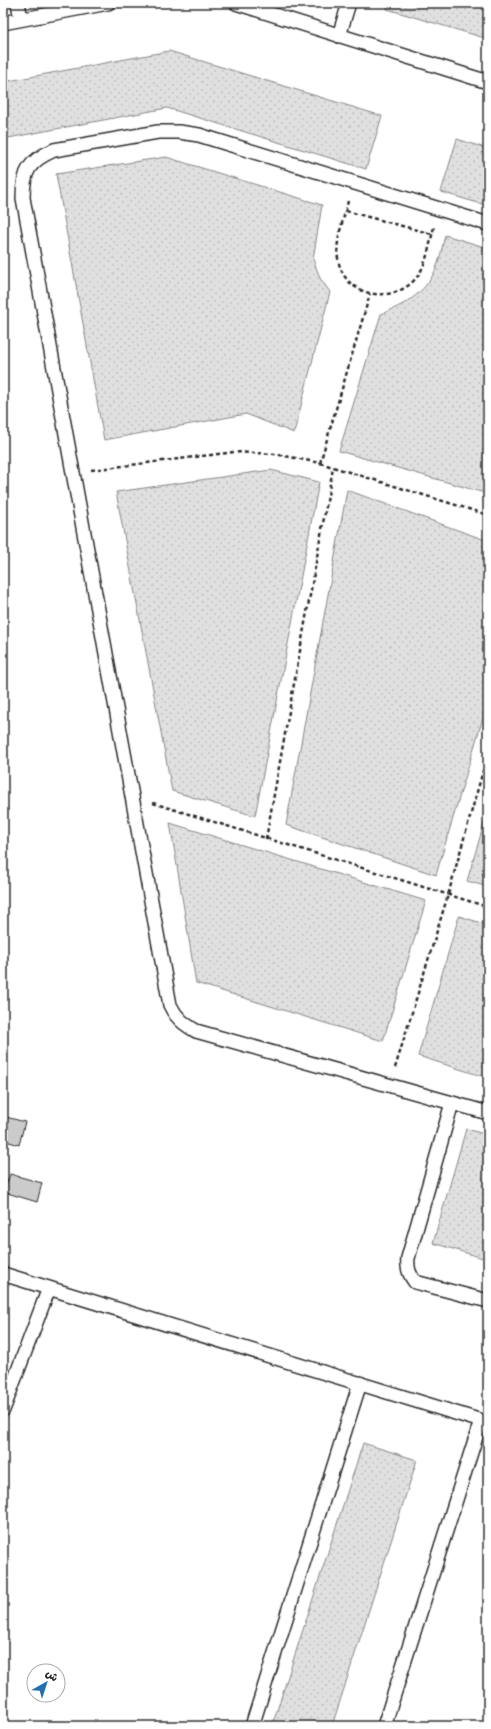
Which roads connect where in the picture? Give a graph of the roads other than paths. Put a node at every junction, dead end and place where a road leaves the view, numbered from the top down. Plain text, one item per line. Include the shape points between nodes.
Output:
1 (18, 3) edge
2 (108, 3) edge
3 (236, 3) edge
4 (349, 3) edge
5 (21, 20) junction
6 (3, 23) edge
7 (339, 36) junction
8 (488, 82) edge
9 (488, 224) edge
10 (452, 1103) junction
11 (488, 1113) edge
12 (3, 1274) edge
13 (49, 1288) junction
14 (488, 1301) edge
15 (360, 1383) junction
16 (3, 1410) edge
17 (484, 1422) edge
18 (252, 1726) edge
19 (384, 1726) edge

1 - 5 lane
2 - 5 lane
3 - 7 lane
4 - 7 lane
5 - 6 lane
7 - 8 lane
9 - 10 lane via 199,135 179,132 158,132 54,150 38,157 28,169 23,183 23,198 170,1005 175,1016 184,1025 196,1031
10 - 11 lane
10 - 14 lane via 407,1267 415,1282
12 - 13 lane
13 - 15 lane
13 - 16 lane
15 - 17 lane
15 - 18 lane
17 - 19 lane

